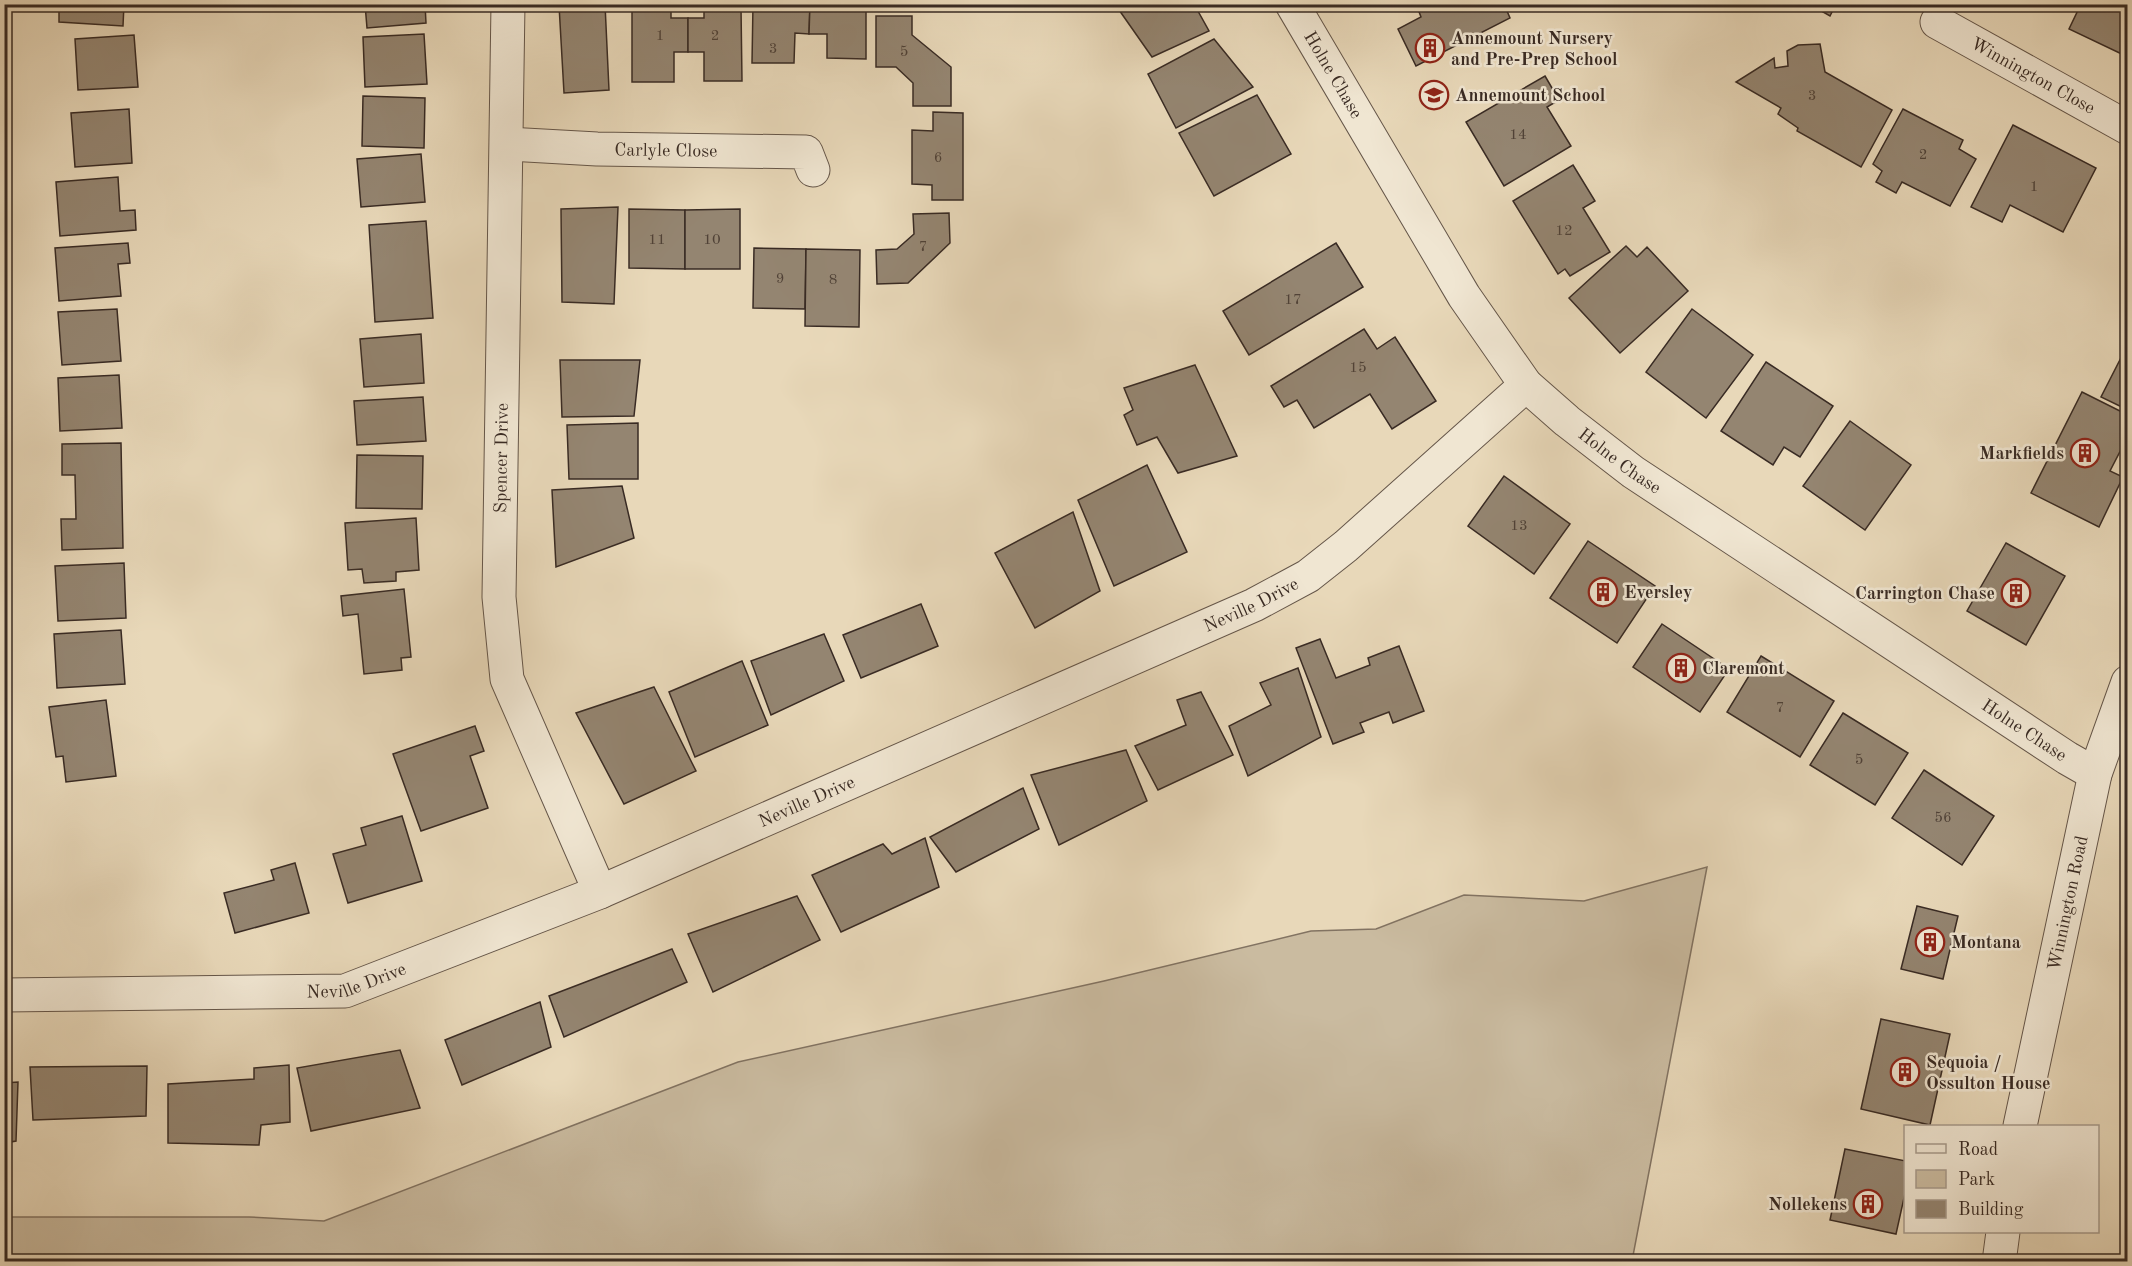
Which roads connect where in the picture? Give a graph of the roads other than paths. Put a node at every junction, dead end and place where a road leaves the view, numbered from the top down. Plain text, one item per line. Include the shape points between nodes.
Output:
1 (508, 4) edge
2 (1292, 4) edge
3 (1937, 22) dead end
4 (2127, 128) edge
5 (507, 144) junction
6 (813, 170) dead end
7 (1526, 385) junction
8 (2127, 682) edge
9 (2094, 774) junction
10 (600, 892) junction
11 (4, 995) edge
12 (2020, 1125) edge
13 (2003, 1233) edge
14 (1999, 1262) edge

1 - 5 street, Spencer Drive
2 - 7 street, Holne Chase via 1464,296
3 - 4 street, Winnington Close
5 - 6 street, Carlyle Close via 806,152
5 - 10 street, Spencer Drive via 499,597 507,679
7 - 9 street, Holne Chase via 1633,472
7 - 10 street, Neville Drive via 1308,576 1254,604
8 - 9 street, Winnington Road
9 - 12 street, Winnington Road
10 - 11 street, Neville Drive via 345,991
13 - 14 street

